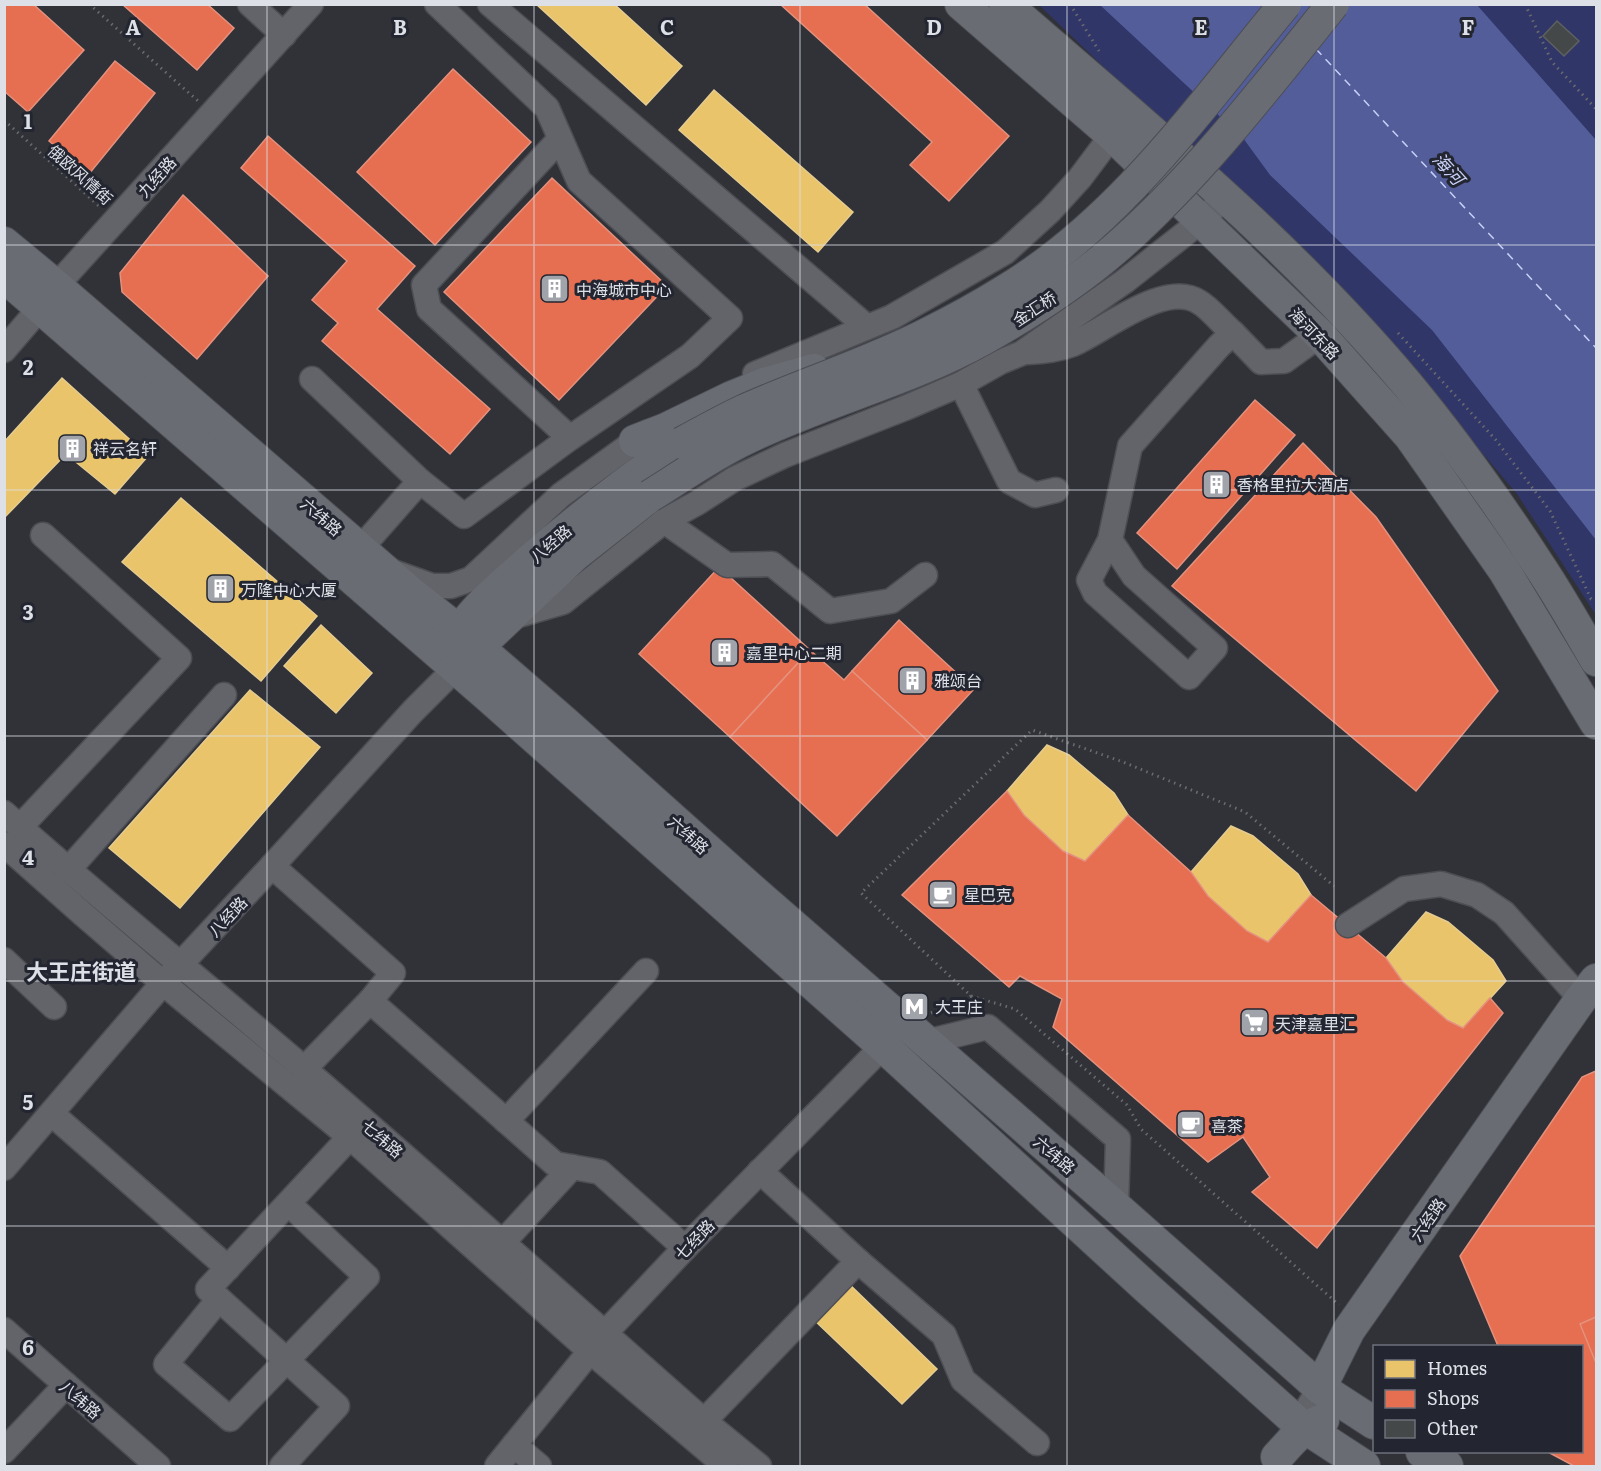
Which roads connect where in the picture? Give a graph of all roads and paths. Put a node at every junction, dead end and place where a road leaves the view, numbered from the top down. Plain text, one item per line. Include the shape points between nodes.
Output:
1 (89, 4) edge
2 (250, 4) edge
3 (311, 4) edge
4 (437, 4) edge
5 (490, 4) edge
6 (962, 4) edge
7 (1005, 4) edge
8 (1285, 4) edge
9 (1333, 4) edge
10 (1525, 4) edge
11 (284, 35) junction
12 (1596, 109) edge
13 (213, 114) junction
14 (4, 120) edge
15 (1121, 124) junction
16 (560, 139) junction
17 (1225, 197) junction
18 (115, 221) junction
19 (1201, 221) junction
20 (4, 243) edge
21 (4, 276) edge
22 (48, 297) junction
23 (867, 327) junction
24 (1233, 333) junction
25 (1320, 335) junction
26 (4, 350) edge
27 (1022, 352) junction
28 (312, 379) dead end
29 (961, 384) junction
30 (677, 435) junction
31 (570, 438) junction
32 (635, 441) junction
33 (420, 481) junction
34 (1056, 490) dead end
35 (657, 508) junction
36 (43, 535) dead end
37 (1110, 540) junction
38 (371, 559) junction
39 (925, 575) dead end
40 (411, 593) junction
41 (501, 605) junction
42 (468, 639) junction
43 (1596, 660) edge
44 (455, 669) junction
45 (224, 695) dead end
46 (1596, 723) edge
47 (10, 828) edge
48 (272, 866) junction
49 (68, 870) junction
50 (1334, 886) dead end
51 (1348, 925) dead end
52 (4, 960) edge
53 (182, 964) junction
54 (646, 971) dead end
55 (163, 983) junction
56 (1589, 990) edge
57 (971, 996) junction
58 (370, 1001) junction
59 (54, 1007) dead end
60 (916, 1033) junction
61 (883, 1046) junction
62 (304, 1069) junction
63 (52, 1114) junction
64 (506, 1121) junction
65 (350, 1137) junction
66 (572, 1167) junction
67 (4, 1168) edge
68 (760, 1172) junction
69 (289, 1204) junction
70 (1116, 1207) junction
71 (502, 1243) junction
72 (685, 1248) junction
73 (858, 1261) junction
74 (228, 1268) junction
75 (219, 1299) junction
76 (1356, 1320) junction
77 (4, 1330) edge
78 (597, 1342) junction
79 (287, 1360) junction
80 (66, 1385) junction
81 (1320, 1388) junction
82 (704, 1421) junction
83 (1373, 1422) edge
84 (1373, 1423) edge
85 (1302, 1425) junction
86 (1037, 1443) dead end
87 (514, 1445) junction
88 (4, 1451) edge
89 (1424, 1453) edge
90 (4, 1458) edge
91 (717, 1464) edge
92 (1280, 1464) edge
93 (14, 1467) edge
94 (158, 1467) edge
95 (282, 1467) edge
96 (497, 1467) edge
97 (539, 1467) edge
98 (759, 1467) edge
99 (1365, 1467) edge
100 (1447, 1467) edge

1 - 13 path
2 - 11 street
3 - 11 street, 九经路
4 - 16 street via 547,108
5 - 23 street
6 - 15 main road, 海河东路
7 - 15 main road, 海河东路
8 - 30 main road, 金汇桥, bridge via 1130,188 1068,246 1004,292 927,334 863,362
9 - 35 main road, 金汇桥, bridge via 1185,181 1115,249 1056,295 948,358 746,438 696,467
10 - 12 path via 1552,62
11 - 13 street, 九经路
13 - 18 street, 九经路
14 - 18 path, 俄欧风情街
15 - 17 main road, 海河东路
15 - 19 main road, 海河东路
15 - 23 street via 1080,178 1005,252 892,317
16 - 31 street via 423,285 429,309
16 - 31 street via 579,181 730,318 690,356
17 - 19 street
17 - 43 main road, 海河东路 via 1345,315 1407,384 1541,568
18 - 22 street, 九经路
19 - 25 main road, 海河东路
19 - 27 street
20 - 22 main road, 六纬路
21 - 22 main road, 六纬路
22 - 26 street, 九经路
22 - 38 main road, 六纬路
22 - 44 main road, 六纬路
23 - 32 street via 750,376 679,412
24 - 25 street via 1261,362 1284,360
24 - 27 street via 1199,301 1179,295 1150,303 1052,351
24 - 37 street via 1130,446
25 - 46 main road, 海河东路 via 1410,436 1504,570
27 - 29 street
28 - 33 street
29 - 34 street via 1010,481 1035,495
29 - 35 street via 785,455 734,479 697,503
30 - 32 main road
30 - 41 main road, 八经路 via 652,463 582,516
31 - 33 street via 464,516
32 - 38 street via 561,495 471,579 451,586 432,586
33 - 38 street
35 - 39 street via 727,565 772,564 830,611 891,601
35 - 41 main road, 八经路 via 575,555
36 - 47 street via 179,658
37 - 37 street via 1089,580 1095,593 1189,677 1215,648 1134,576
38 - 40 main road, 六纬路
40 - 41 main road via 447,598 482,595
40 - 42 main road, 六纬路
41 - 42 main road, 八经路
42 - 44 main road via 453,646
42 - 60 main road, 六纬路
44 - 48 street, 八经路
44 - 61 main road, 六纬路
45 - 49 street
47 - 49 street, 七纬路
47 - 55 street, 七纬路 via 84,915
48 - 53 street, 八经路
48 - 58 street via 393,973
49 - 53 street, 七纬路
50 - 57 path via 1245,812 1124,762 1032,730 861,893
51 - 56 street via 1404,889 1440,884 1477,895 1504,913
52 - 59 street
53 - 55 street, 八经路
53 - 62 street, 七纬路
54 - 64 street
55 - 63 street, 八经路
55 - 65 street, 七纬路
56 - 76 main road, 六经路
57 - 60 path
57 - 76 path via 1016,1009 1127,1105 1141,1129
58 - 62 street
58 - 64 street
60 - 61 street, 七经路
60 - 70 main road, 六纬路
60 - 70 street via 988,1026 1118,1139
61 - 68 street, 七经路
61 - 85 main road, 六纬路
62 - 71 street, 七纬路
63 - 67 street, 八经路
63 - 74 street
64 - 66 street via 555,1164
65 - 69 street
65 - 78 street, 七纬路
66 - 71 street
66 - 72 street via 600,1172
68 - 72 street, 七经路
68 - 73 street
69 - 74 street
69 - 79 street via 367,1276
70 - 81 main road, 六纬路
71 - 78 street, 七纬路
72 - 78 street, 七经路
73 - 82 street
73 - 86 street via 944,1335 963,1380
74 - 75 street via 208,1289
75 - 79 street
75 - 79 street via 166,1364 230,1419
76 - 81 main road, 六经路
77 - 80 street, 八纬路
78 - 82 street, 七纬路
78 - 87 street, 七经路
78 - 91 street, 七纬路
79 - 95 street via 337,1406
80 - 88 street
80 - 94 street, 八纬路
81 - 83 main road, 六纬路
81 - 85 street, 六经路
82 - 98 street, 七纬路
84 - 85 main road via 1332,1418
85 - 92 main road
85 - 99 main road, 六纬路
87 - 96 street, 七经路
87 - 97 street
89 - 100 main road
90 - 93 street

